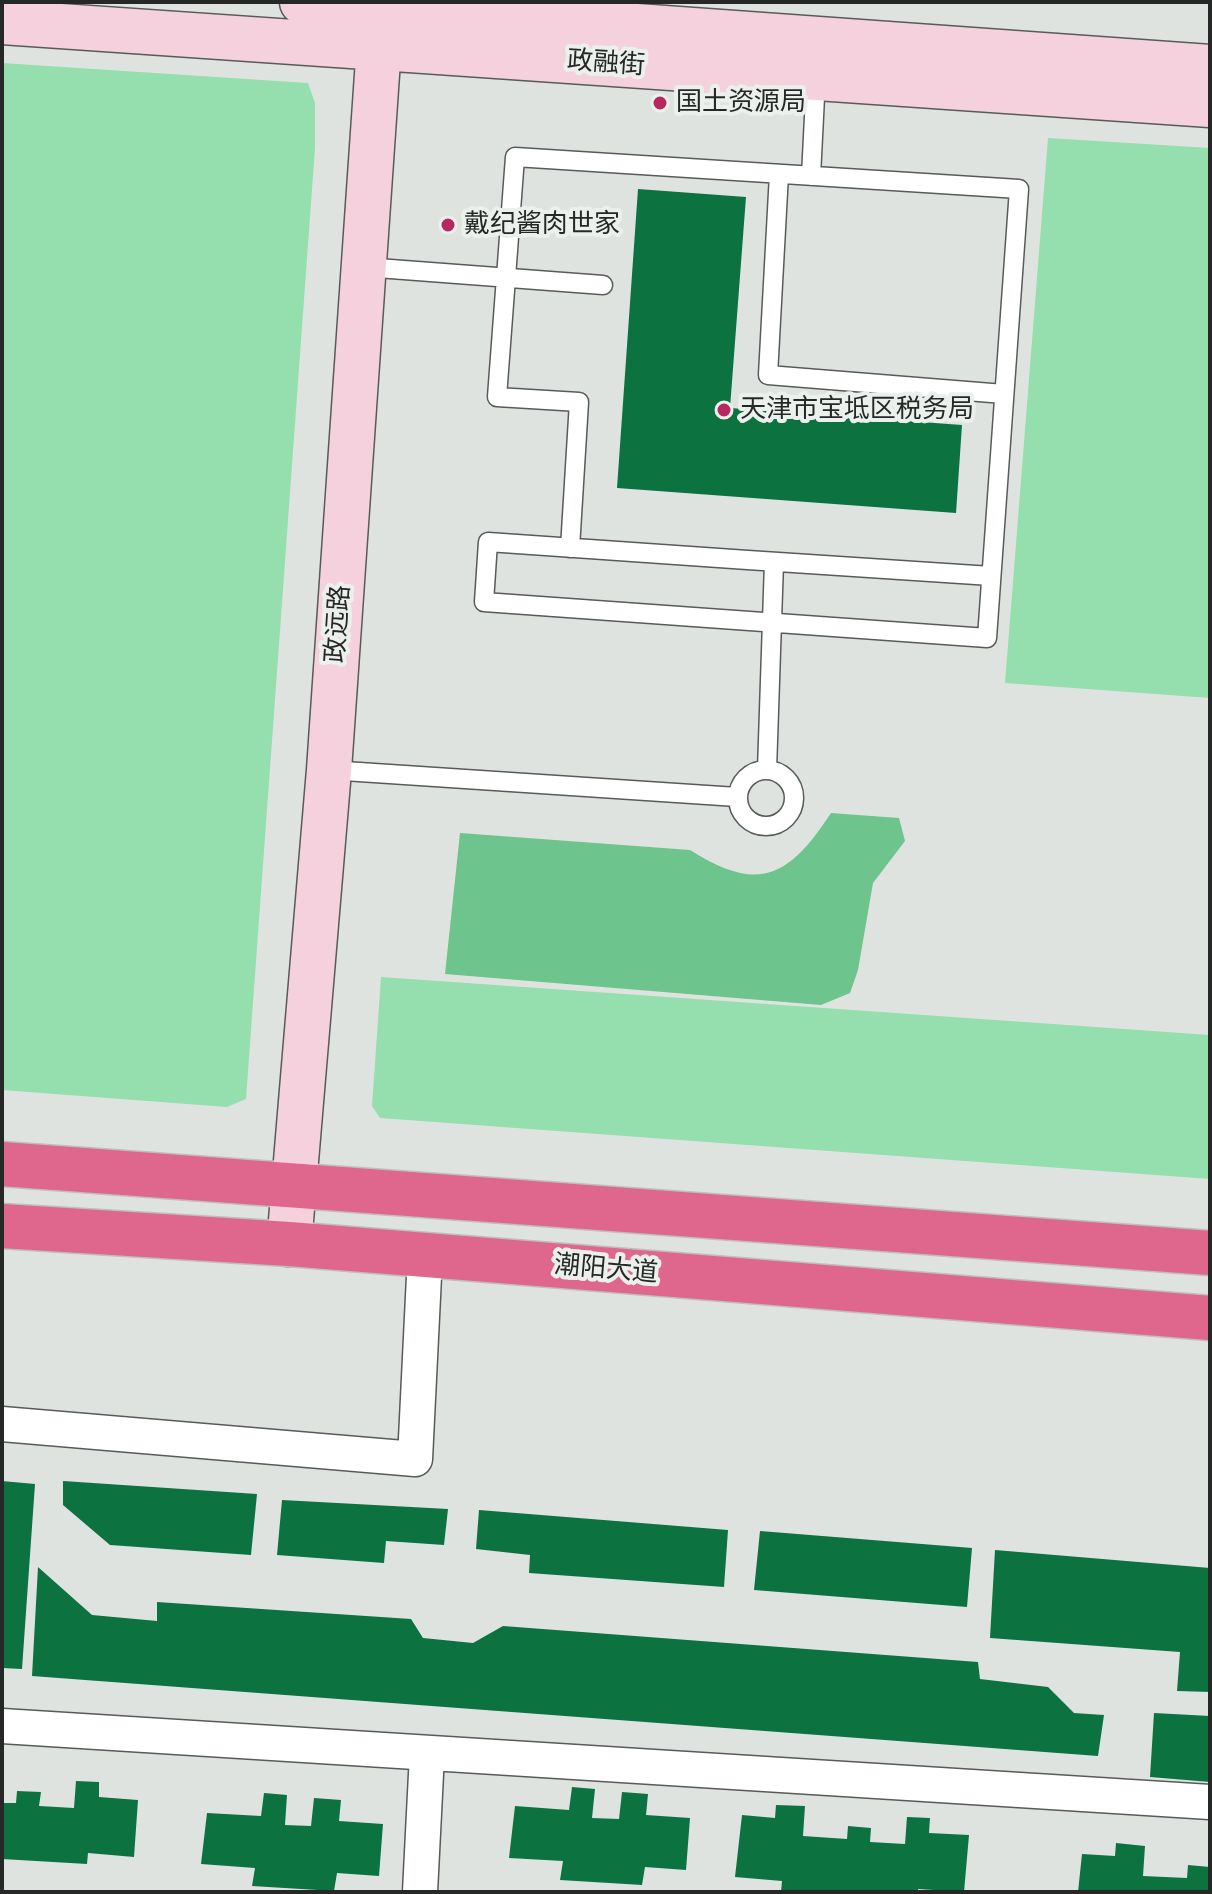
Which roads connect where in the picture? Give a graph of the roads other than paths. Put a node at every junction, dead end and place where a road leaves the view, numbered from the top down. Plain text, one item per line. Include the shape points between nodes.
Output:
1 (302, 2) edge
2 (380, 20) edge
3 (2, 22) edge
4 (1210, 67) edge
5 (816, 77) junction
6 (1210, 105) edge
7 (779, 174) junction
8 (811, 176) junction
9 (364, 267) junction
10 (506, 276) junction
11 (603, 285) dead end
12 (1004, 394) junction
13 (570, 548) junction
14 (774, 562) junction
15 (991, 576) junction
16 (772, 623) junction
17 (329, 770) junction
18 (767, 770) junction
19 (737, 797) junction
20 (2, 1164) edge
21 (293, 1184) junction
22 (2, 1226) edge
23 (289, 1244) junction
24 (1210, 1253) edge
25 (425, 1256) junction
26 (1210, 1318) edge
27 (2, 1424) edge
28 (2, 1726) edge
29 (427, 1754) junction
30 (1210, 1802) edge
31 (420, 1892) edge

1 - 2 street, 政融街
2 - 3 street, 政融街
2 - 4 street, 政融街
2 - 5 street, 政融街
2 - 9 street, 政远路
5 - 6 street, 政融街
5 - 8 lane
7 - 8 lane
7 - 10 lane via 515,157
7 - 12 lane via 768,375
8 - 12 lane via 1019,189
9 - 10 lane
9 - 17 street, 政远路
10 - 11 lane
10 - 13 lane via 497,397 579,402
12 - 15 lane
13 - 14 lane
13 - 16 lane via 488,542 484,602
14 - 15 lane
14 - 16 lane
15 - 16 lane via 987,638
16 - 18 lane
17 - 19 lane
17 - 21 street, 政远路
18 - 19 lane via 746,777
18 - 19 lane via 792,788 792,809 786,818 767,827 755,825 739,809
20 - 21 highway
21 - 23 street, 政远路
21 - 24 highway
22 - 23 highway, 潮阳大道
23 - 25 highway, 潮阳大道
25 - 26 highway, 潮阳大道
25 - 27 street via 415,1459
28 - 29 street
29 - 30 street
29 - 31 street

